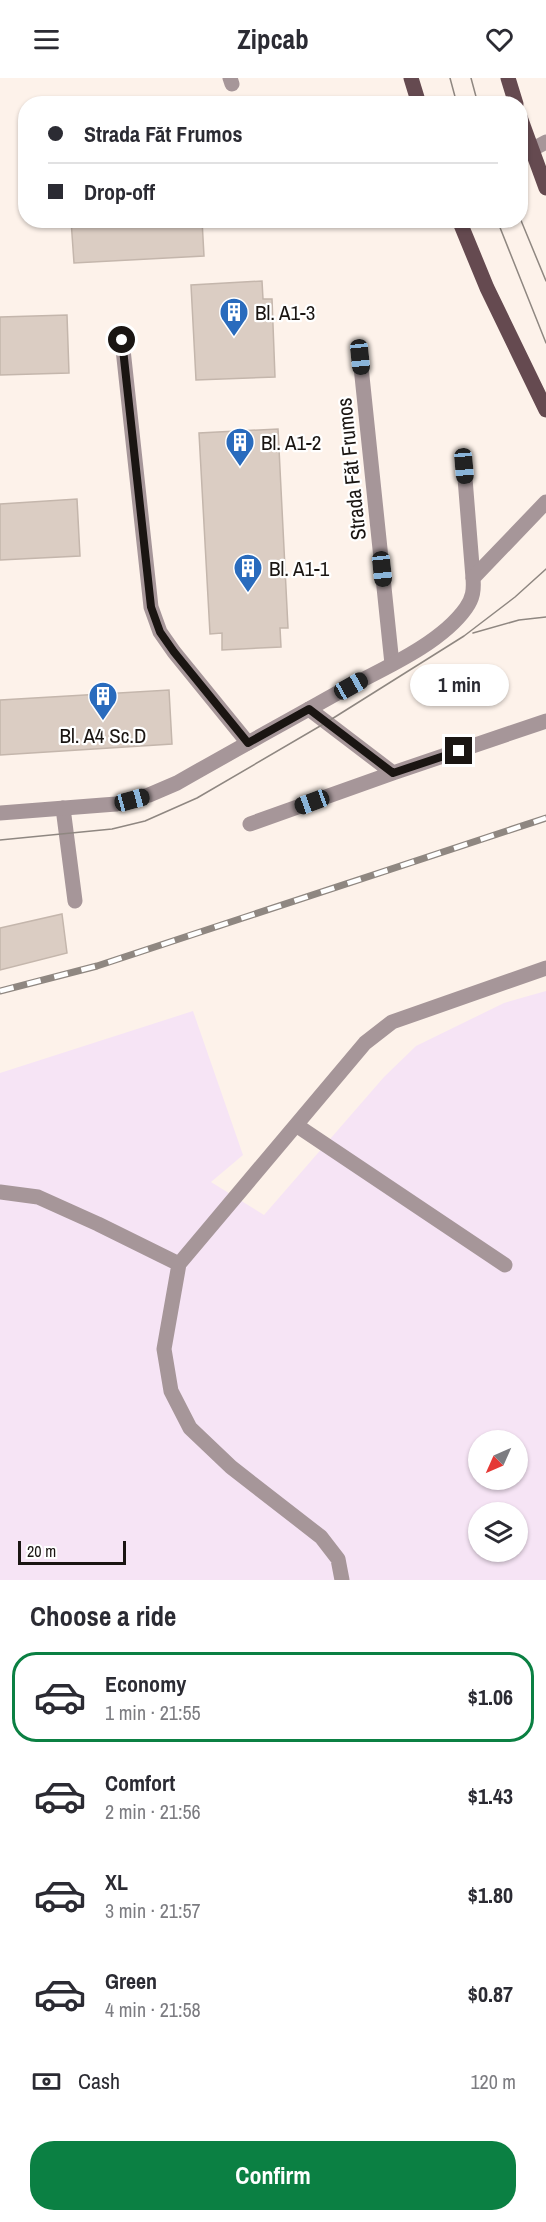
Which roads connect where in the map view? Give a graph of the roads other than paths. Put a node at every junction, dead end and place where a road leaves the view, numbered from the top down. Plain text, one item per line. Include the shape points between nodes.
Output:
1 (411, 78) edge
2 (508, 78) edge
3 (417, 96) edge
4 (514, 96) edge
5 (528, 141) edge
6 (546, 142) edge
7 (531, 150) junction
8 (546, 188) edge
9 (462, 228) edge
10 (122, 340) dead end
11 (360, 357) dead end
12 (546, 410) edge
13 (464, 466) dead end
14 (546, 502) edge
15 (473, 578) junction
16 (392, 664) junction
17 (309, 709) junction
18 (546, 721) edge
19 (248, 743) junction
20 (393, 773) junction
21 (63, 808) junction
22 (0, 813) edge
23 (250, 824) dead end
24 (75, 902) dead end
25 (546, 968) edge
26 (296, 1125) junction
27 (0, 1192) edge
28 (179, 1264) junction
29 (505, 1265) dead end
30 (342, 1580) edge

1 - 3 main road
2 - 4 main road
5 - 7 main road
6 - 7 street
7 - 8 main road
9 - 12 main road
10 - 19 street via 151,607 169,645
11 - 16 street, Strada Făt Frumos
13 - 15 street
14 - 15 street
15 - 16 street via 473,597 453,623
16 - 17 street
17 - 19 street
17 - 20 street
18 - 20 street
19 - 21 street via 149,795 116,804
20 - 23 street
21 - 22 street
21 - 24 street
25 - 26 street via 392,1022 365,1042
26 - 28 street
26 - 29 street
27 - 28 street via 38,1197
28 - 30 street via 164,1349 171,1391 190,1428 231,1467 321,1537 338,1559

